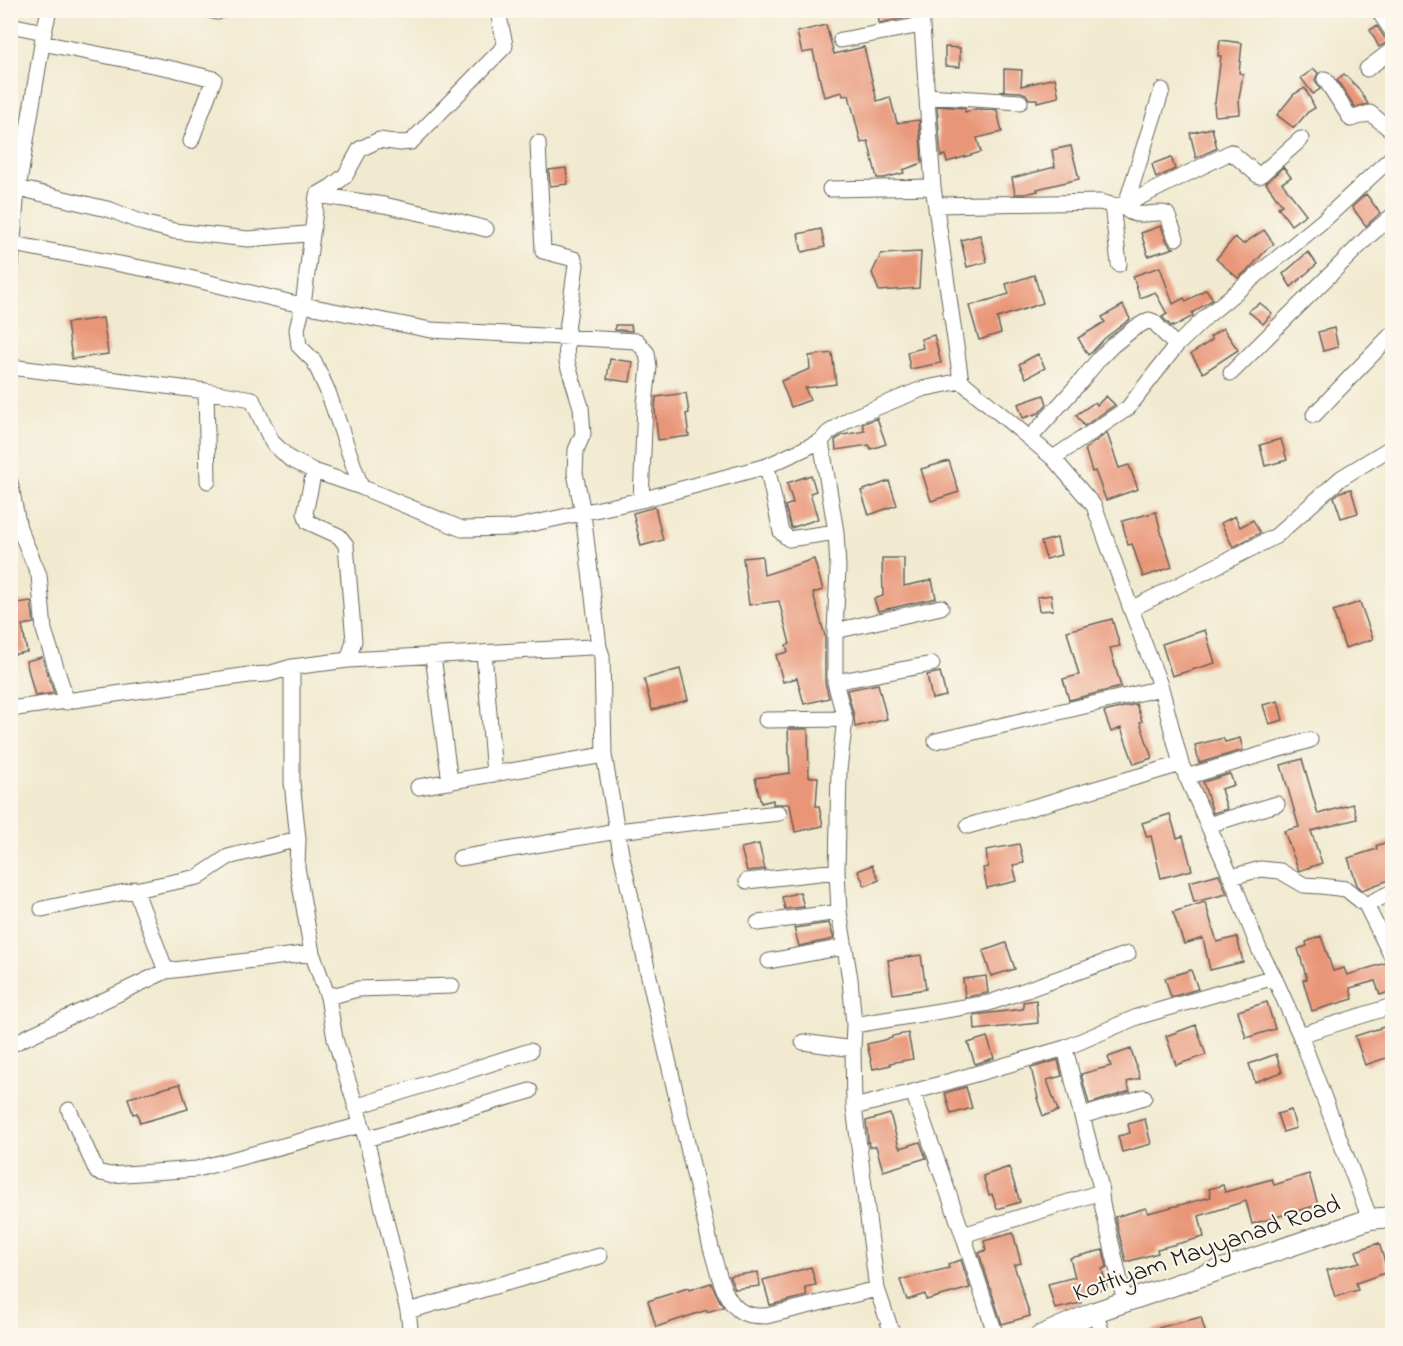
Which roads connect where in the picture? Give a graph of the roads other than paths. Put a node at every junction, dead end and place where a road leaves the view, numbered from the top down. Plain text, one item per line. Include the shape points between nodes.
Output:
1 (49, 10) edge
2 (209, 10) edge
3 (222, 10) edge
4 (503, 11) edge
5 (1380, 13) dead end
6 (922, 18) edge
7 (10, 25) edge
8 (1392, 31) edge
9 (43, 37) junction
10 (841, 40) dead end
11 (1392, 50) edge
12 (1367, 69) dead end
13 (1325, 79) dead end
14 (1162, 90) dead end
15 (927, 96) junction
16 (1020, 102) dead end
17 (1392, 131) edge
18 (1301, 138) dead end
19 (191, 141) dead end
20 (538, 143) dead end
21 (1392, 157) edge
22 (933, 186) junction
23 (18, 188) junction
24 (830, 189) dead end
25 (317, 195) junction
26 (1120, 204) junction
27 (936, 205) junction
28 (1392, 216) edge
29 (486, 230) dead end
30 (306, 234) dead end
31 (1176, 238) dead end
32 (12, 242) edge
33 (1119, 264) dead end
34 (10, 279) edge
35 (303, 305) junction
36 (1392, 334) edge
37 (566, 336) junction
38 (1176, 346) junction
39 (10, 367) edge
40 (1231, 374) dead end
41 (960, 381) junction
42 (206, 391) junction
43 (1314, 415) dead end
44 (1030, 438) junction
45 (821, 441) junction
46 (1392, 447) edge
47 (1053, 458) junction
48 (767, 466) junction
49 (314, 471) junction
50 (208, 481) dead end
51 (10, 482) edge
52 (361, 487) junction
53 (641, 500) junction
54 (583, 513) junction
55 (15, 528) edge
56 (836, 532) junction
57 (941, 607) dead end
58 (1131, 609) junction
59 (835, 631) junction
60 (599, 647) junction
61 (484, 653) junction
62 (433, 656) junction
63 (348, 660) junction
64 (932, 664) dead end
65 (291, 667) junction
66 (835, 682) junction
67 (1161, 688) junction
68 (67, 702) junction
69 (10, 709) edge
70 (845, 719) junction
71 (766, 720) dead end
72 (1310, 740) dead end
73 (936, 741) dead end
74 (604, 755) junction
75 (1184, 771) junction
76 (494, 774) junction
77 (450, 782) junction
78 (418, 787) dead end
79 (1277, 804) dead end
80 (779, 813) dead end
81 (1208, 825) junction
82 (968, 826) dead end
83 (617, 831) junction
84 (298, 839) junction
85 (460, 858) dead end
86 (837, 871) junction
87 (1231, 877) junction
88 (747, 881) dead end
89 (135, 889) junction
90 (1392, 892) edge
91 (1366, 905) junction
92 (42, 909) dead end
93 (839, 912) junction
94 (758, 923) dead end
95 (844, 947) junction
96 (312, 953) junction
97 (1128, 954) dead end
98 (1392, 957) edge
99 (769, 961) dead end
100 (166, 970) junction
101 (1274, 977) junction
102 (452, 986) dead end
103 (328, 997) junction
104 (1392, 1006) edge
105 (854, 1025) junction
106 (1300, 1035) junction
107 (803, 1042) dead end
108 (10, 1045) edge
109 (1065, 1048) junction
110 (853, 1049) junction
111 (530, 1051) dead end
112 (530, 1091) dead end
113 (913, 1092) junction
114 (1144, 1097) dead end
115 (355, 1107) junction
116 (854, 1107) junction
117 (69, 1110) dead end
118 (1082, 1116) junction
119 (364, 1132) junction
120 (1101, 1192) junction
121 (1392, 1217) edge
122 (1370, 1219) junction
123 (963, 1235) junction
124 (600, 1256) dead end
125 (877, 1289) junction
126 (1125, 1302) junction
127 (408, 1311) junction
128 (1095, 1312) junction
129 (411, 1335) edge
130 (893, 1335) edge
131 (996, 1335) edge
132 (1040, 1335) edge
133 (1103, 1335) edge

1 - 9 street
2 - 3 street
4 - 25 street via 499,15 505,46 411,142 379,140 360,149 345,176
5 - 8 street
6 - 10 street
6 - 15 street
7 - 9 street
9 - 19 street via 214,79
9 - 23 street
11 - 12 street
13 - 17 street via 1351,119 1371,113
14 - 26 street
15 - 16 street
15 - 22 street
18 - 26 street via 1259,176 1231,152
20 - 37 street via 543,251 574,259 576,266
21 - 38 street
22 - 24 street
22 - 27 street
23 - 30 street via 111,210 174,231 248,239
23 - 32 street
25 - 29 street via 384,205
25 - 35 street
26 - 27 street
26 - 31 street via 1130,212 1167,214
26 - 33 street
27 - 41 street
28 - 40 street
32 - 34 street
32 - 35 street via 174,274
35 - 37 street via 431,330
35 - 52 street via 297,329 299,346 314,361 328,392
36 - 43 street
37 - 53 street via 637,341 647,353
37 - 54 street via 567,362 581,407 583,434 576,450 575,473
38 - 44 street via 1149,320 1133,329 1098,359
38 - 47 street via 1128,408
39 - 42 street
41 - 44 street
41 - 45 street via 922,389 851,418
42 - 49 street via 252,399 272,442 290,459
42 - 50 street
44 - 47 street
45 - 48 street
45 - 56 street
46 - 58 street via 1341,478 1276,536
47 - 58 street via 1094,506
48 - 53 street
48 - 56 street via 781,532 789,539
49 - 52 street
49 - 63 street via 305,513 308,522 339,536 346,545 354,641
51 - 55 street
52 - 54 street via 462,529 512,528
53 - 54 street
54 - 60 street
55 - 68 street via 39,575 44,630
56 - 59 street
57 - 59 street
58 - 67 street
59 - 66 street
60 - 61 street
60 - 74 street
61 - 62 street
61 - 76 street
62 - 63 street
62 - 77 street
63 - 65 street
64 - 66 street
65 - 68 street via 268,674
65 - 84 street via 292,782
66 - 70 street
67 - 73 street
67 - 75 street
68 - 69 street
70 - 71 street
70 - 86 street via 839,770
72 - 75 street
74 - 76 street
74 - 83 street
75 - 81 street
75 - 82 street
76 - 77 street
77 - 78 street
79 - 81 street
80 - 83 street
81 - 87 street
83 - 85 street
83 - 125 street via 711,1248 731,1302 750,1316 766,1316
84 - 89 street via 228,857 198,877
84 - 96 street via 297,867
86 - 88 street
86 - 93 street
87 - 91 street via 1261,869 1280,871 1304,885 1346,890
87 - 101 street
89 - 92 street
89 - 100 street
90 - 91 street
91 - 98 street
93 - 94 street
93 - 95 street
95 - 99 street
95 - 105 street
96 - 100 street
96 - 103 street
97 - 105 street via 989,1003
100 - 108 street
101 - 106 street
101 - 109 street via 1137,1017
102 - 103 street via 358,989
103 - 115 street via 335,1039
104 - 106 street
105 - 110 street
106 - 122 street
107 - 110 street
109 - 113 street
109 - 118 street
110 - 116 street
111 - 115 street
112 - 119 street
113 - 116 street
113 - 123 street
114 - 118 street
115 - 119 street
116 - 125 street
117 - 119 street via 97,1172 110,1175 197,1169
118 - 120 street
119 - 127 street
120 - 123 street
120 - 126 street
121 - 122 street, Kottiyam Mayyanad Road
122 - 126 street, Kottiyam Mayyanad Road
123 - 131 street
124 - 127 street
125 - 130 street
126 - 128 street, Kottiyam Mayyanad Road
127 - 129 street
128 - 132 street, Kottiyam Mayyanad Road
128 - 133 street

